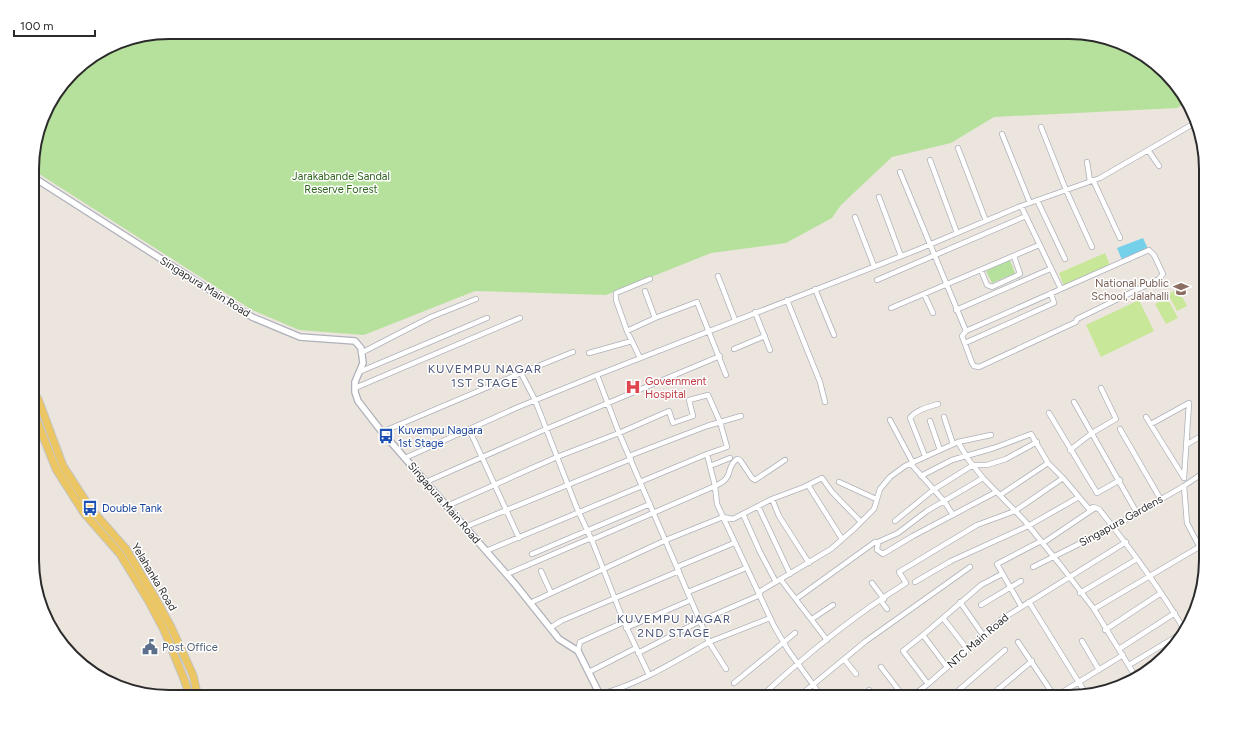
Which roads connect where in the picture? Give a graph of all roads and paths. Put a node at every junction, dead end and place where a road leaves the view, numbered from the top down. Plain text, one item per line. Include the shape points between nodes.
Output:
1 (1191, 125) edge
2 (1041, 127) dead end
3 (1002, 134) dead end
4 (958, 148) dead end
5 (1148, 150) junction
6 (930, 160) dead end
7 (1087, 162) dead end
8 (1159, 166) dead end
9 (900, 172) dead end
10 (39, 181) edge
11 (1092, 181) junction
12 (1066, 190) junction
13 (879, 197) dead end
14 (1037, 200) junction
15 (1030, 203) junction
16 (1021, 206) junction
17 (1026, 216) junction
18 (855, 217) dead end
19 (986, 221) junction
20 (957, 233) junction
21 (1120, 238) dead end
22 (930, 244) junction
23 (1039, 245) junction
24 (1092, 247) dead end
25 (901, 256) junction
26 (934, 256) junction
27 (1014, 256) junction
28 (1065, 260) dead end
29 (874, 266) junction
30 (1050, 269) junction
31 (980, 270) junction
32 (718, 276) dead end
33 (650, 279) dead end
34 (877, 280) dead end
35 (946, 285) junction
36 (815, 289) junction
37 (1061, 289) junction
38 (645, 292) dead end
39 (1051, 293) junction
40 (924, 294) junction
41 (476, 300) dead end
42 (787, 300) junction
43 (891, 308) dead end
44 (956, 310) junction
45 (755, 312) junction
46 (933, 313) dead end
47 (487, 318) dead end
48 (520, 318) dead end
49 (656, 318) junction
50 (735, 320) junction
51 (708, 330) junction
52 (627, 331) junction
53 (966, 331) junction
54 (834, 335) dead end
55 (765, 336) junction
56 (632, 342) junction
57 (965, 343) junction
58 (734, 349) dead end
59 (770, 350) dead end
60 (573, 352) dead end
61 (362, 353) junction
62 (589, 353) dead end
63 (720, 356) junction
64 (640, 358) junction
65 (359, 372) junction
66 (521, 373) junction
67 (597, 375) junction
68 (726, 375) dead end
69 (355, 388) junction
70 (1101, 388) dead end
71 (535, 400) junction
72 (39, 402) edge
73 (825, 402) dead end
74 (1074, 402) dead end
75 (607, 403) junction
76 (938, 404) dead end
77 (1050, 413) dead end
78 (741, 416) dead end
79 (944, 417) dead end
80 (1146, 417) dead end
81 (890, 420) dead end
82 (930, 421) dead end
83 (720, 422) junction
84 (1150, 424) junction
85 (39, 426) edge
86 (469, 429) junction
87 (546, 429) junction
88 (1120, 430) dead end
89 (382, 432) junction
90 (620, 433) junction
91 (1092, 433) junction
92 (991, 435) dead end
93 (1199, 437) edge
94 (958, 442) junction
95 (1037, 442) junction
96 (953, 444) junction
97 (1186, 444) junction
98 (940, 450) junction
99 (1070, 450) junction
100 (707, 454) junction
101 (966, 455) junction
102 (925, 456) junction
103 (482, 457) junction
104 (557, 457) junction
105 (405, 458) junction
106 (630, 458) junction
107 (730, 458) dead end
108 (785, 460) dead end
109 (1048, 463) junction
110 (912, 464) junction
111 (973, 465) junction
112 (710, 466) junction
113 (921, 476) junction
114 (1199, 476) edge
115 (983, 478) junction
116 (1063, 478) junction
117 (1184, 478) junction
118 (1120, 480) junction
119 (426, 482) junction
120 (839, 482) dead end
121 (641, 484) junction
122 (494, 485) junction
123 (568, 485) junction
124 (808, 485) junction
125 (1185, 485) junction
126 (715, 486) junction
127 (933, 490) junction
128 (998, 493) junction
129 (1079, 496) junction
130 (772, 499) junction
131 (876, 499) junction
132 (1161, 500) junction
133 (944, 501) junction
134 (650, 504) junction
135 (447, 506) junction
136 (758, 506) junction
137 (1096, 508) junction
138 (506, 510) junction
139 (1015, 511) junction
140 (579, 513) junction
141 (654, 513) junction
142 (1137, 513) junction
143 (743, 514) junction
144 (953, 515) junction
145 (723, 517) junction
146 (895, 521) dead end
147 (861, 522) junction
148 (1028, 526) junction
149 (465, 527) junction
150 (1113, 527) junction
151 (587, 530) junction
152 (519, 538) junction
153 (591, 539) junction
154 (842, 539) junction
155 (666, 540) junction
156 (875, 542) dead end
157 (1042, 542) junction
158 (1126, 542) junction
159 (734, 543) junction
160 (1199, 546) joint
161 (486, 551) junction
162 (532, 554) dead end
163 (1054, 557) junction
164 (1137, 559) junction
165 (809, 563) junction
166 (970, 567) dead end
167 (1033, 567) dead end
168 (746, 568) junction
169 (603, 569) junction
170 (678, 569) junction
171 (541, 571) dead end
172 (507, 574) junction
173 (790, 574) junction
174 (1002, 574) junction
175 (1148, 575) junction
176 (1069, 577) junction
177 (779, 581) junction
178 (1021, 581) dead end
179 (915, 582) dead end
180 (872, 583) dead end
181 (1011, 587) junction
182 (688, 592) junction
183 (551, 593) junction
184 (1080, 593) junction
185 (1161, 593) junction
186 (759, 594) junction
187 (614, 598) junction
188 (796, 599) junction
189 (691, 600) junction
190 (882, 600) junction
191 (960, 602) junction
192 (1029, 602) junction
193 (530, 603) junction
194 (833, 605) dead end
195 (981, 605) dead end
196 (1021, 606) junction
197 (1094, 609) junction
198 (887, 610) dead end
199 (1175, 613) junction
200 (770, 618) junction
201 (943, 618) junction
202 (812, 619) junction
203 (700, 621) junction
204 (624, 622) junction
205 (1181, 626) edge
206 (550, 628) junction
207 (626, 628) junction
208 (1105, 630) junction
209 (795, 633) dead end
210 (923, 635) junction
211 (983, 635) junction
212 (827, 640) junction
213 (1171, 640) edge
214 (783, 641) junction
215 (1082, 641) dead end
216 (709, 642) junction
217 (1018, 642) dead end
218 (1119, 649) junction
219 (637, 650) junction
220 (967, 650) junction
221 (1005, 650) dead end
222 (578, 651) junction
223 (1123, 655) junction
224 (844, 659) junction
225 (1032, 661) junction
226 (798, 663) junction
227 (1130, 665) junction
228 (881, 667) dead end
229 (947, 667) junction
230 (726, 668) dead end
231 (1099, 670) junction
232 (589, 672) junction
233 (1134, 672) edge
234 (856, 674) dead end
235 (649, 675) junction
236 (1078, 683) junction
237 (734, 684) dead end
238 (813, 684) junction
239 (928, 684) junction
240 (998, 689) edge
241 (1082, 689) edge
242 (188, 690) edge
243 (196, 690) edge
244 (598, 690) edge
245 (616, 690) edge
246 (768, 690) edge
247 (806, 690) edge
248 (817, 690) edge
249 (899, 690) edge
250 (920, 690) edge
251 (959, 690) edge
252 (1051, 690) edge
253 (1066, 690) edge

1 - 5 street
2 - 12 street
3 - 15 street
4 - 19 street
5 - 8 street
5 - 11 street
6 - 20 street
7 - 11 street
9 - 22 street
10 - 61 street, Singapura Main Road via 252,317 300,337 355,340
11 - 12 street
11 - 21 street
12 - 14 street
12 - 24 street
13 - 25 street
14 - 15 street
14 - 28 street
15 - 16 street
16 - 17 street
16 - 19 street
17 - 23 street
17 - 26 street
18 - 29 street
19 - 20 street
20 - 22 street
22 - 25 street
22 - 26 street
23 - 27 street
23 - 30 street
25 - 29 street
26 - 34 street
26 - 35 street
27 - 31 street
27 - 31 street via 1020,274 992,287 987,285
29 - 36 street
30 - 37 street
30 - 44 street
31 - 35 street
32 - 50 street
33 - 52 street via 616,293
35 - 40 street
35 - 44 street
36 - 42 street
36 - 54 street
37 - 39 street
37 - 57 street via 1149,250 1163,274 1159,279 1077,319 1076,322 979,367 972,363
38 - 49 street
39 - 53 street
39 - 57 street via 1054,303
40 - 43 street
40 - 46 street
41 - 61 street via 431,317
42 - 45 street
42 - 73 street via 820,382
44 - 53 street
45 - 50 street
45 - 55 street
47 - 65 street
48 - 69 street
49 - 51 street via 697,302
49 - 52 street
50 - 51 street
51 - 63 street
51 - 64 street
52 - 56 street
53 - 57 street via 962,336
55 - 58 street
55 - 59 street
56 - 62 street
56 - 64 street
60 - 66 street
61 - 65 street via 363,363
63 - 68 street
63 - 75 street
64 - 67 street
65 - 69 street
66 - 71 street
66 - 89 street
67 - 71 street
67 - 75 street
69 - 89 street, Singapura Main Road via 358,401
70 - 91 street via 1116,419
71 - 86 street
71 - 87 street
72 - 243 main road, Yelahanka Road via 63,466 90,508 126,549 154,596 193,675
74 - 91 street
75 - 87 street
75 - 90 street
76 - 102 street via 910,418
77 - 99 street
78 - 83 street
79 - 96 street
80 - 84 street
81 - 110 street
82 - 98 street
83 - 90 street via 708,395 689,400 693,416 673,423 669,411
83 - 100 street via 727,446
83 - 106 street
84 - 97 street via 1189,403
84 - 117 street
85 - 242 main road, Yelahanka Road via 56,469 84,513 120,554 151,606 164,630
86 - 103 street
86 - 105 street
87 - 103 street
87 - 104 street
88 - 132 street
89 - 105 street, Singapura Main Road
90 - 104 street
90 - 106 street
91 - 99 street
91 - 118 street
92 - 94 street
93 - 97 street
94 - 96 street
94 - 101 street
95 - 101 street via 1031,434
95 - 109 street
95 - 111 street via 1006,459 987,465
96 - 98 street
97 - 117 street
98 - 102 street
99 - 118 street via 1097,493
100 - 112 street
100 - 121 street
101 - 111 street
101 - 113 street
102 - 110 street
103 - 119 street
103 - 122 street
104 - 122 street
104 - 123 street
105 - 119 street, Singapura Main Road
106 - 121 street
106 - 123 street
107 - 112 street
108 - 126 street via 755,480 737,459 729,476
109 - 116 street
109 - 128 street
110 - 113 street
110 - 131 street via 890,477
111 - 115 street
111 - 127 street
112 - 126 street
113 - 127 street
114 - 125 street, Singapura Gardens
115 - 128 street
115 - 133 street
116 - 129 street
116 - 139 street
117 - 125 street
118 - 142 street via 1121,487
119 - 135 street, Singapura Main Road
120 - 131 street
121 - 134 street
121 - 140 street
122 - 135 street
122 - 138 street
123 - 138 street
123 - 140 street
124 - 130 street
124 - 147 street via 822,478
124 - 154 street
125 - 132 street, Singapura Gardens
125 - 160 street via 1187,523
126 - 141 street
126 - 145 street via 717,504
127 - 133 street
127 - 146 street
128 - 139 street
128 - 144 street
129 - 137 street via 1089,509
129 - 148 street
130 - 136 street
130 - 165 street
131 - 147 street via 874,509
132 - 142 street, Singapura Gardens
133 - 144 street
133 - 144 street via 926,511 898,533 878,542 877,550 883,554
134 - 141 street
134 - 151 street
135 - 149 street, Singapura Main Road
136 - 143 street
136 - 173 street
137 - 150 street
137 - 157 street
138 - 149 street
138 - 152 street
139 - 148 street
139 - 190 street via 977,525 899,572 906,583
140 - 151 street
140 - 152 street
141 - 153 street
141 - 155 street
142 - 150 street, Singapura Gardens
143 - 145 street via 733,519
143 - 177 street via 757,546
145 - 155 street
145 - 159 street
147 - 154 street
148 - 157 street
148 - 179 street via 980,547
149 - 161 street, Singapura Main Road
150 - 158 street
150 - 163 street, Singapura Gardens
151 - 153 street
151 - 162 street
152 - 161 street
153 - 169 street
153 - 172 street
154 - 165 street
155 - 169 street
155 - 170 street
156 - 188 street
157 - 163 street
157 - 174 street via 997,564
158 - 164 street
158 - 176 street, NTC Main Road
159 - 168 street
159 - 170 street
160 - 175 street
161 - 172 street, Singapura Main Road
163 - 167 street, Singapura Gardens
163 - 176 street
164 - 175 street
164 - 184 street
165 - 173 street
166 - 224 street
168 - 182 street
168 - 186 street
169 - 183 street
169 - 187 street
170 - 182 street
170 - 187 street
171 - 183 street
172 - 193 street, Singapura Main Road
173 - 177 street
174 - 181 street
174 - 191 street via 981,585
175 - 185 street
175 - 197 street
176 - 184 street
176 - 192 street, NTC Main Road
177 - 186 street
177 - 188 street
178 - 181 street
180 - 190 street
181 - 195 street
181 - 196 street
182 - 189 street
183 - 193 street
184 - 197 street
185 - 199 street
185 - 208 street
186 - 200 street
186 - 203 street
187 - 204 street
187 - 206 street
188 - 202 street
189 - 203 street
189 - 207 street
190 - 198 street
190 - 212 street
191 - 201 street
191 - 211 street
192 - 196 street, NTC Main Road
192 - 236 street
193 - 206 street, Singapura Main Road
194 - 202 street
196 - 211 street, NTC Main Road
197 - 208 street
199 - 205 street
199 - 218 street
200 - 214 street
200 - 216 street
201 - 210 street
201 - 220 street
202 - 212 street
203 - 216 street
203 - 219 street
204 - 207 street
204 - 222 street via 580,642
206 - 222 street, Singapura Main Road via 559,639
207 - 219 street
208 - 218 street
209 - 214 street
210 - 229 street
210 - 239 street via 903,651
211 - 220 street, NTC Main Road
212 - 226 street
213 - 227 street
214 - 226 street
214 - 237 street
215 - 231 street
216 - 230 street
216 - 235 street
217 - 225 street
218 - 223 street
219 - 232 street
219 - 235 street
220 - 229 street, NTC Main Road
221 - 251 street
222 - 232 street
223 - 227 street
223 - 231 street
224 - 234 street
224 - 238 street
225 - 240 street
225 - 252 street
226 - 238 street
226 - 246 street
227 - 233 street
228 - 249 street
229 - 239 street, NTC Main Road
231 - 236 street
232 - 244 street
235 - 245 street
236 - 241 street
236 - 253 street
238 - 247 street
238 - 248 street
239 - 250 street, NTC Main Road

